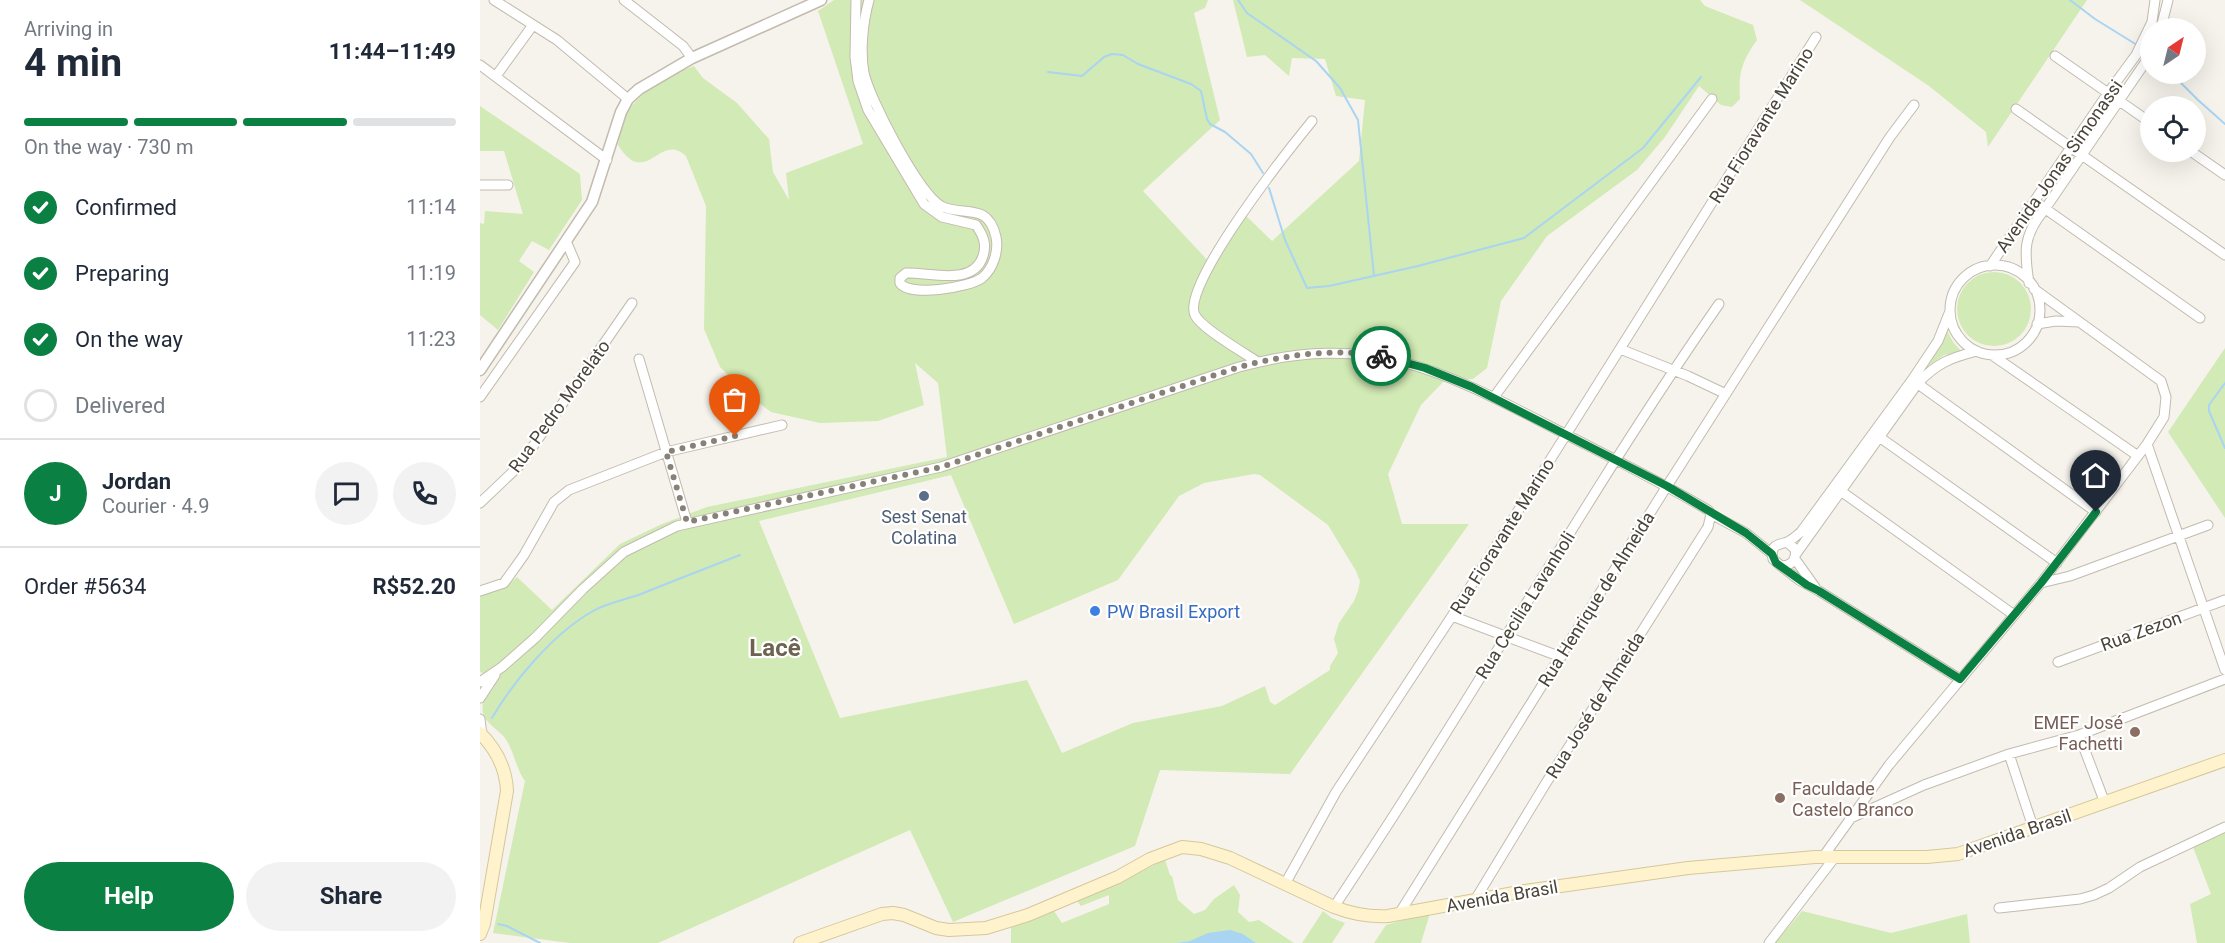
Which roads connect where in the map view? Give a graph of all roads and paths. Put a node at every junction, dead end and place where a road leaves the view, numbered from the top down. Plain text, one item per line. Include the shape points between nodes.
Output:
1 (494, 0) edge
2 (624, 0) edge
3 (821, 0) edge
4 (856, 0) edge
5 (869, 0) edge
6 (2156, 0) edge
7 (2168, 0) edge
8 (2164, 18) edge
9 (533, 24) junction
10 (1816, 37) dead end
11 (2055, 56) dead end
12 (692, 58) junction
13 (480, 64) edge
14 (2140, 70) edge
15 (496, 76) junction
16 (2108, 93) junction
17 (628, 99) junction
18 (1713, 99) dead end
19 (2119, 100) junction
20 (1914, 105) dead end
21 (2016, 109) dead end
22 (2140, 115) edge
23 (1312, 121) dead end
24 (2070, 148) junction
25 (2081, 155) junction
26 (607, 160) junction
27 (2206, 162) edge
28 (2225, 175) edge
29 (480, 185) edge
30 (508, 185) dead end
31 (2036, 201) junction
32 (2044, 209) junction
33 (973, 211) junction
34 (967, 222) junction
35 (566, 241) junction
36 (2225, 255) edge
37 (1990, 266) junction
38 (2031, 286) junction
39 (632, 303) dead end
40 (1719, 304) dead end
41 (1950, 311) junction
42 (2200, 318) dead end
43 (2079, 322) junction
44 (2037, 324) junction
45 (1620, 350) junction
46 (1977, 351) junction
47 (2013, 351) junction
48 (1992, 355) junction
49 (639, 360) dead end
50 (1258, 362) junction
51 (480, 369) edge
52 (2014, 369) junction
53 (1673, 370) junction
54 (1915, 381) junction
55 (1726, 394) junction
56 (1494, 397) junction
57 (480, 398) edge
58 (782, 425) dead end
59 (1566, 435) junction
60 (1876, 435) junction
61 (2147, 444) junction
62 (666, 452) junction
63 (2138, 456) junction
64 (1616, 460) junction
65 (1667, 486) junction
66 (1838, 488) junction
67 (480, 503) edge
68 (1710, 512) junction
69 (2096, 512) junction
70 (687, 522) junction
71 (2208, 525) dead end
72 (2179, 534) junction
73 (1786, 542) junction
74 (1772, 554) junction
75 (1795, 557) junction
76 (2057, 563) junction
77 (1781, 566) junction
78 (2041, 583) junction
79 (480, 591) edge
80 (1819, 591) junction
81 (2225, 600) edge
82 (2203, 608) junction
83 (2014, 615) junction
84 (1452, 616) junction
85 (1505, 636) junction
86 (1561, 657) junction
87 (2058, 662) dead end
88 (502, 667) junction
89 (2225, 670) edge
90 (1960, 679) junction
91 (2225, 679) edge
92 (480, 682) edge
93 (480, 698) edge
94 (480, 719) edge
95 (481, 734) edge
96 (2079, 735) junction
97 (2009, 754) junction
98 (2225, 760) edge
99 (2105, 803) junction
100 (1849, 819) junction
101 (2225, 826) edge
102 (2033, 827) junction
103 (1829, 857) junction
104 (1285, 884) junction
105 (1475, 900) junction
106 (1334, 907) junction
107 (2000, 908) dead end
108 (1399, 914) junction
109 (480, 934) edge
110 (800, 943) edge
111 (1769, 943) edge

1 - 9 street
2 - 12 street via 683,45
3 - 12 street
4 - 34 street via 855,57 868,110 924,204 942,216
5 - 33 street via 863,42 864,72 879,111 933,199 947,208
6 - 16 street, Avenida Jonas Simonassi via 2152,22 2136,55
7 - 8 street
9 - 15 street
9 - 17 street
10 - 45 street, Rua Fioravante Marino
11 - 16 street
12 - 17 street
13 - 15 street
14 - 19 street, Avenida Jonas Simonassi
15 - 26 street
16 - 19 street
16 - 24 street, Avenida Jonas Simonassi
17 - 26 street
18 - 56 street
19 - 22 street
19 - 25 street, Avenida Jonas Simonassi
20 - 55 street, Rua Henrique de Almeida
21 - 24 street
23 - 50 street via 1206,269 1195,294 1195,315 1205,326
24 - 25 street
24 - 31 street, Avenida Jonas Simonassi
25 - 32 street, Avenida Jonas Simonassi
25 - 36 street
26 - 35 street via 592,202
27 - 28 street
29 - 30 street
31 - 32 street
31 - 37 street, Avenida Jonas Simonassi
32 - 38 street, Avenida Jonas Simonassi via 2027,235 2025,249
32 - 42 street
33 - 34 street via 973,219
33 - 34 street via 993,226 996,237 993,264 984,277 943,289 914,291 903,287 900,278 906,273 955,276 977,267 984,254 985,240 976,225
35 - 51 street
35 - 57 street via 575,262
37 - 38 street via 2012,269
37 - 41 street via 1976,270 1959,283
38 - 43 street
38 - 44 street via 2038,303
39 - 67 street, Rua Pedro Morelato via 520,465
40 - 53 street, Rua Cecilia Lavanholi
41 - 46 street via 1960,338
41 - 54 street
43 - 44 street
43 - 61 street via 2161,381 2166,397 2164,417
44 - 47 street via 2030,338
45 - 53 street
45 - 59 street, Rua Fioravante Marino
46 - 48 street
46 - 54 street via 1948,359
47 - 48 street
47 - 52 street
48 - 52 street
49 - 62 street
50 - 56 street via 1318,354 1371,355 1425,368
50 - 70 street via 941,467
52 - 63 street
53 - 55 street
53 - 64 street, Rua Cecilia Lavanholi
54 - 60 street
54 - 69 street
55 - 65 street, Rua Henrique de Almeida
56 - 59 street
58 - 62 street
59 - 64 street
59 - 84 street, Rua Fioravante Marino
60 - 66 street
60 - 76 street
61 - 63 street
61 - 72 street
62 - 70 street
62 - 79 street via 569,490 554,502 504,583
63 - 69 street
64 - 65 street
64 - 85 street, Rua Cecilia Lavanholi
65 - 68 street
65 - 86 street, Rua Henrique de Almeida
66 - 73 street via 1801,532
66 - 75 street
66 - 83 street
68 - 74 street
68 - 105 street, Rua José de Almeida via 1708,527
69 - 76 street
70 - 88 street via 624,552
71 - 72 street
72 - 78 street via 2070,576
72 - 82 street
73 - 74 street via 1776,544
73 - 75 street via 1791,544
74 - 77 street
75 - 77 street
75 - 80 street
76 - 78 street
77 - 80 street
78 - 83 street
80 - 90 street
81 - 82 street, Rua Zezon
82 - 87 street, Rua Zezon
82 - 89 street
83 - 90 street
84 - 85 street
84 - 104 street, Rua Fioravante Marino via 1336,792
85 - 86 street
85 - 106 street, Rua Cecilia Lavanholi
86 - 108 street, Rua Henrique de Almeida
88 - 92 street
88 - 93 street
90 - 100 street
91 - 96 street
94 - 95 street
95 - 109 main road via 504,769 507,791
96 - 97 street
96 - 99 street
97 - 100 street via 1924,785
97 - 102 street
98 - 99 main road, Avenida Brasil
99 - 102 main road, Avenida Brasil
100 - 103 street
101 - 107 street via 2132,871 2094,895
102 - 103 main road, Avenida Brasil via 1942,857
103 - 105 main road, Avenida Brasil via 1673,870
103 - 111 street
104 - 106 main road, Avenida Brasil
104 - 110 main road, Avenida Brasil via 1213,852 1182,847 1028,915 986,928 936,928 893,913
105 - 108 main road, Avenida Brasil
106 - 108 main road, Avenida Brasil via 1364,916

